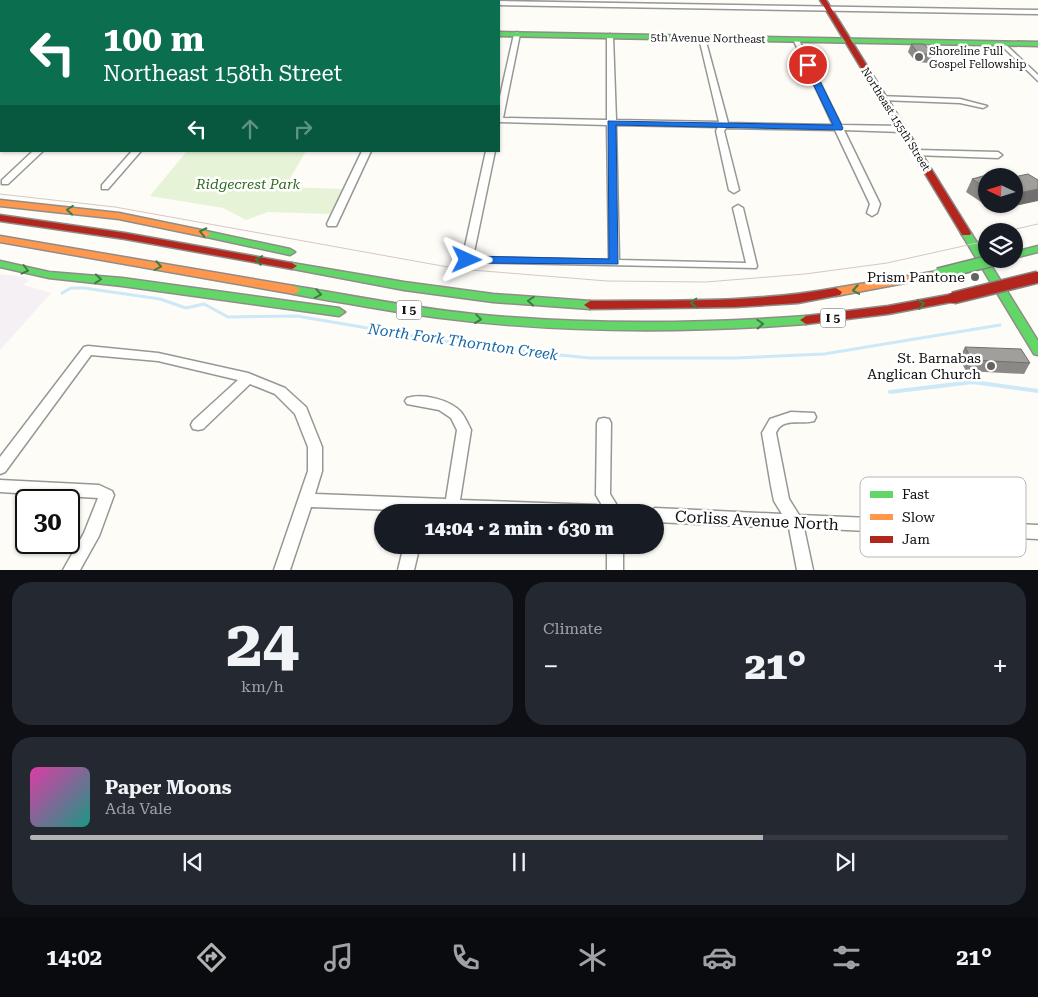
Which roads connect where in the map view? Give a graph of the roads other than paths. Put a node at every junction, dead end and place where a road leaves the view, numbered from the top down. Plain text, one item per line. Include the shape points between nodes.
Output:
1 (500, 3) edge
2 (826, 4) edge
3 (1038, 12) edge
4 (500, 34) edge
5 (517, 34) junction
6 (610, 36) junction
7 (702, 38) junction
8 (796, 39) junction
9 (848, 40) junction
10 (1003, 44) junction
11 (1038, 44) edge
12 (1038, 79) edge
13 (881, 98) junction
14 (983, 106) dead end
15 (500, 115) edge
16 (500, 120) edge
17 (611, 123) junction
18 (724, 125) junction
19 (839, 128) junction
20 (901, 129) junction
21 (38, 152) edge
22 (136, 152) edge
23 (367, 152) edge
24 (491, 152) edge
25 (917, 153) junction
26 (998, 155) dead end
27 (5, 182) dead end
28 (104, 187) dead end
29 (734, 190) dead end
30 (0, 204) edge
31 (738, 208) dead end
32 (872, 213) dead end
33 (0, 218) edge
34 (332, 224) dead end
35 (0, 239) edge
36 (1038, 249) edge
37 (1023, 253) edge
38 (614, 262) junction
39 (0, 264) edge
40 (978, 264) edge
41 (1038, 277) edge
42 (445, 292) junction
43 (354, 314) dead end
44 (712, 327) junction
45 (456, 328) dead end
46 (1033, 335) edge
47 (1038, 351) edge
48 (248, 378) junction
49 (412, 401) dead end
50 (809, 417) dead end
51 (604, 423) dead end
52 (198, 425) dead end
53 (0, 468) edge
54 (0, 486) edge
55 (306, 500) junction
56 (452, 504) edge
57 (609, 504) edge
58 (374, 505) edge
59 (664, 515) edge
60 (794, 521) junction
61 (860, 524) edge
62 (410, 554) edge
63 (615, 554) edge
64 (71, 570) edge
65 (282, 570) edge
66 (406, 570) edge
67 (615, 570) edge
68 (805, 570) edge

1 - 2 street
2 - 3 street
2 - 9 main road, Northeast 155th Street
4 - 5 main road, 5th Avenue Northeast
5 - 6 main road, 5th Avenue Northeast
5 - 15 street
6 - 7 main road, 5th Avenue Northeast
6 - 17 street
7 - 8 main road, 5th Avenue Northeast
7 - 18 street
8 - 9 main road, 5th Avenue Northeast
8 - 19 street
9 - 10 main road, 5th Avenue Northeast
9 - 13 main road, Northeast 155th Street
10 - 11 main road, 5th Avenue Northeast
10 - 12 street
13 - 14 street via 960,101
13 - 20 main road, Northeast 155th Street
16 - 17 street
17 - 18 street
17 - 38 street
18 - 19 street
18 - 29 street via 720,131
19 - 20 street
19 - 32 street via 875,204
20 - 25 main road, Northeast 155th Street
21 - 27 street
22 - 28 street
23 - 34 street
24 - 38 street via 467,260
25 - 26 street
25 - 46 main road, Northeast 155th Street
42 -> 30 main road via 202,232 111,215
31 - 38 street via 752,266
42 -> 33 main road, I 5 via 125,236
35 -> 44 main road, I 5 via 424,312 490,320
36 - 37 main road
39 -> 43 main road via 49,276 122,282
40 -> 42 main road, I 5, bridge via 798,299 735,303 594,305
44 -> 41 main road, I 5, bridge via 847,316 953,298
44 - 45 main road via 681,335 581,335
46 - 47 main road, Northeast 155th Street
48 - 52 street
48 - 53 street via 158,357 88,350
48 - 55 street via 280,390 305,420 315,447 315,470
49 - 56 street via 437,403 453,410 460,419 464,430
50 - 60 street via 781,418 774,422 769,433 782,501
51 - 57 street via 603,495
54 - 64 street via 99,491 107,495 91,536
55 - 58 street
55 - 65 street
59 - 60 street, Corliss Avenue North
60 - 61 street, Corliss Avenue North
60 - 68 street
62 - 66 street
63 - 67 street

